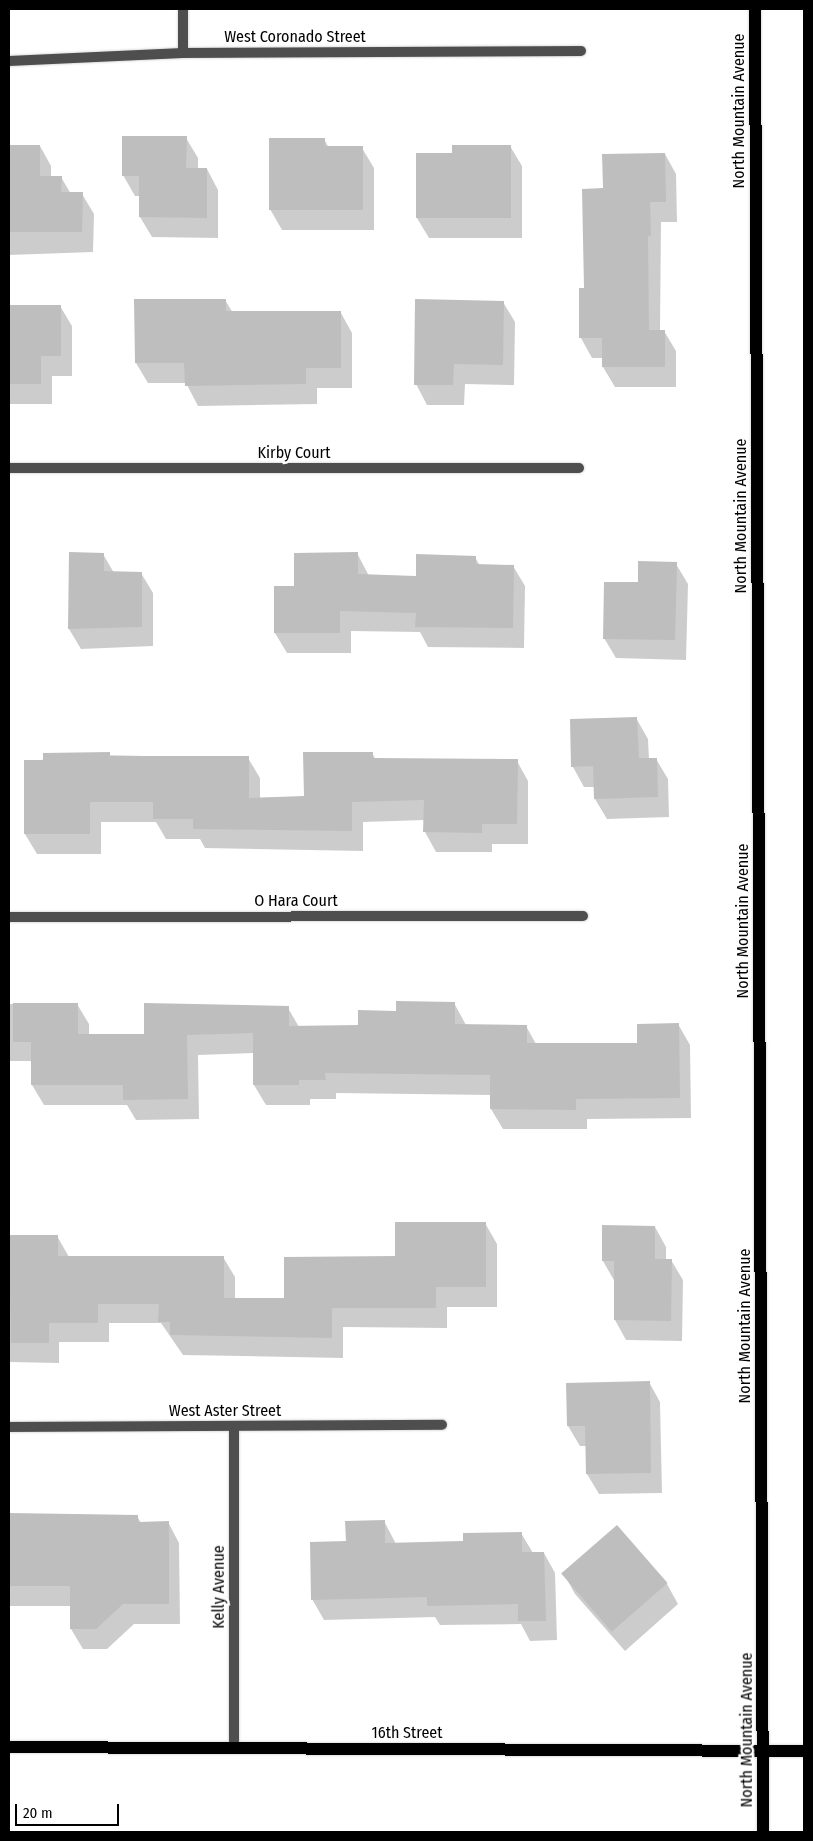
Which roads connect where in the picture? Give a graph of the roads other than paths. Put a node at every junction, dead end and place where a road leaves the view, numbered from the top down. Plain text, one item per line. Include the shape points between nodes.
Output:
1 (183, 9) edge
2 (755, 9) edge
3 (581, 51) dead end
4 (183, 53) junction
5 (9, 61) edge
6 (9, 468) edge
7 (579, 468) dead end
8 (583, 916) dead end
9 (9, 917) edge
10 (442, 1425) dead end
11 (234, 1426) junction
12 (9, 1427) edge
13 (9, 1747) edge
14 (234, 1748) junction
15 (762, 1751) junction
16 (804, 1751) edge
17 (762, 1832) edge

1 - 4 street
2 - 15 main road, North Mountain Avenue
3 - 4 street, West Coronado Street
4 - 5 street, West Coronado Street
6 - 7 street, Kirby Court
8 - 9 street, O Hara Court
10 - 11 street, West Aster Street
11 - 12 street, West Aster Street
11 - 14 street, Kelly Avenue
13 - 14 main road, 16th Street
14 - 15 main road, 16th Street
15 - 16 main road, 16th Street
15 - 17 main road, North Mountain Avenue

